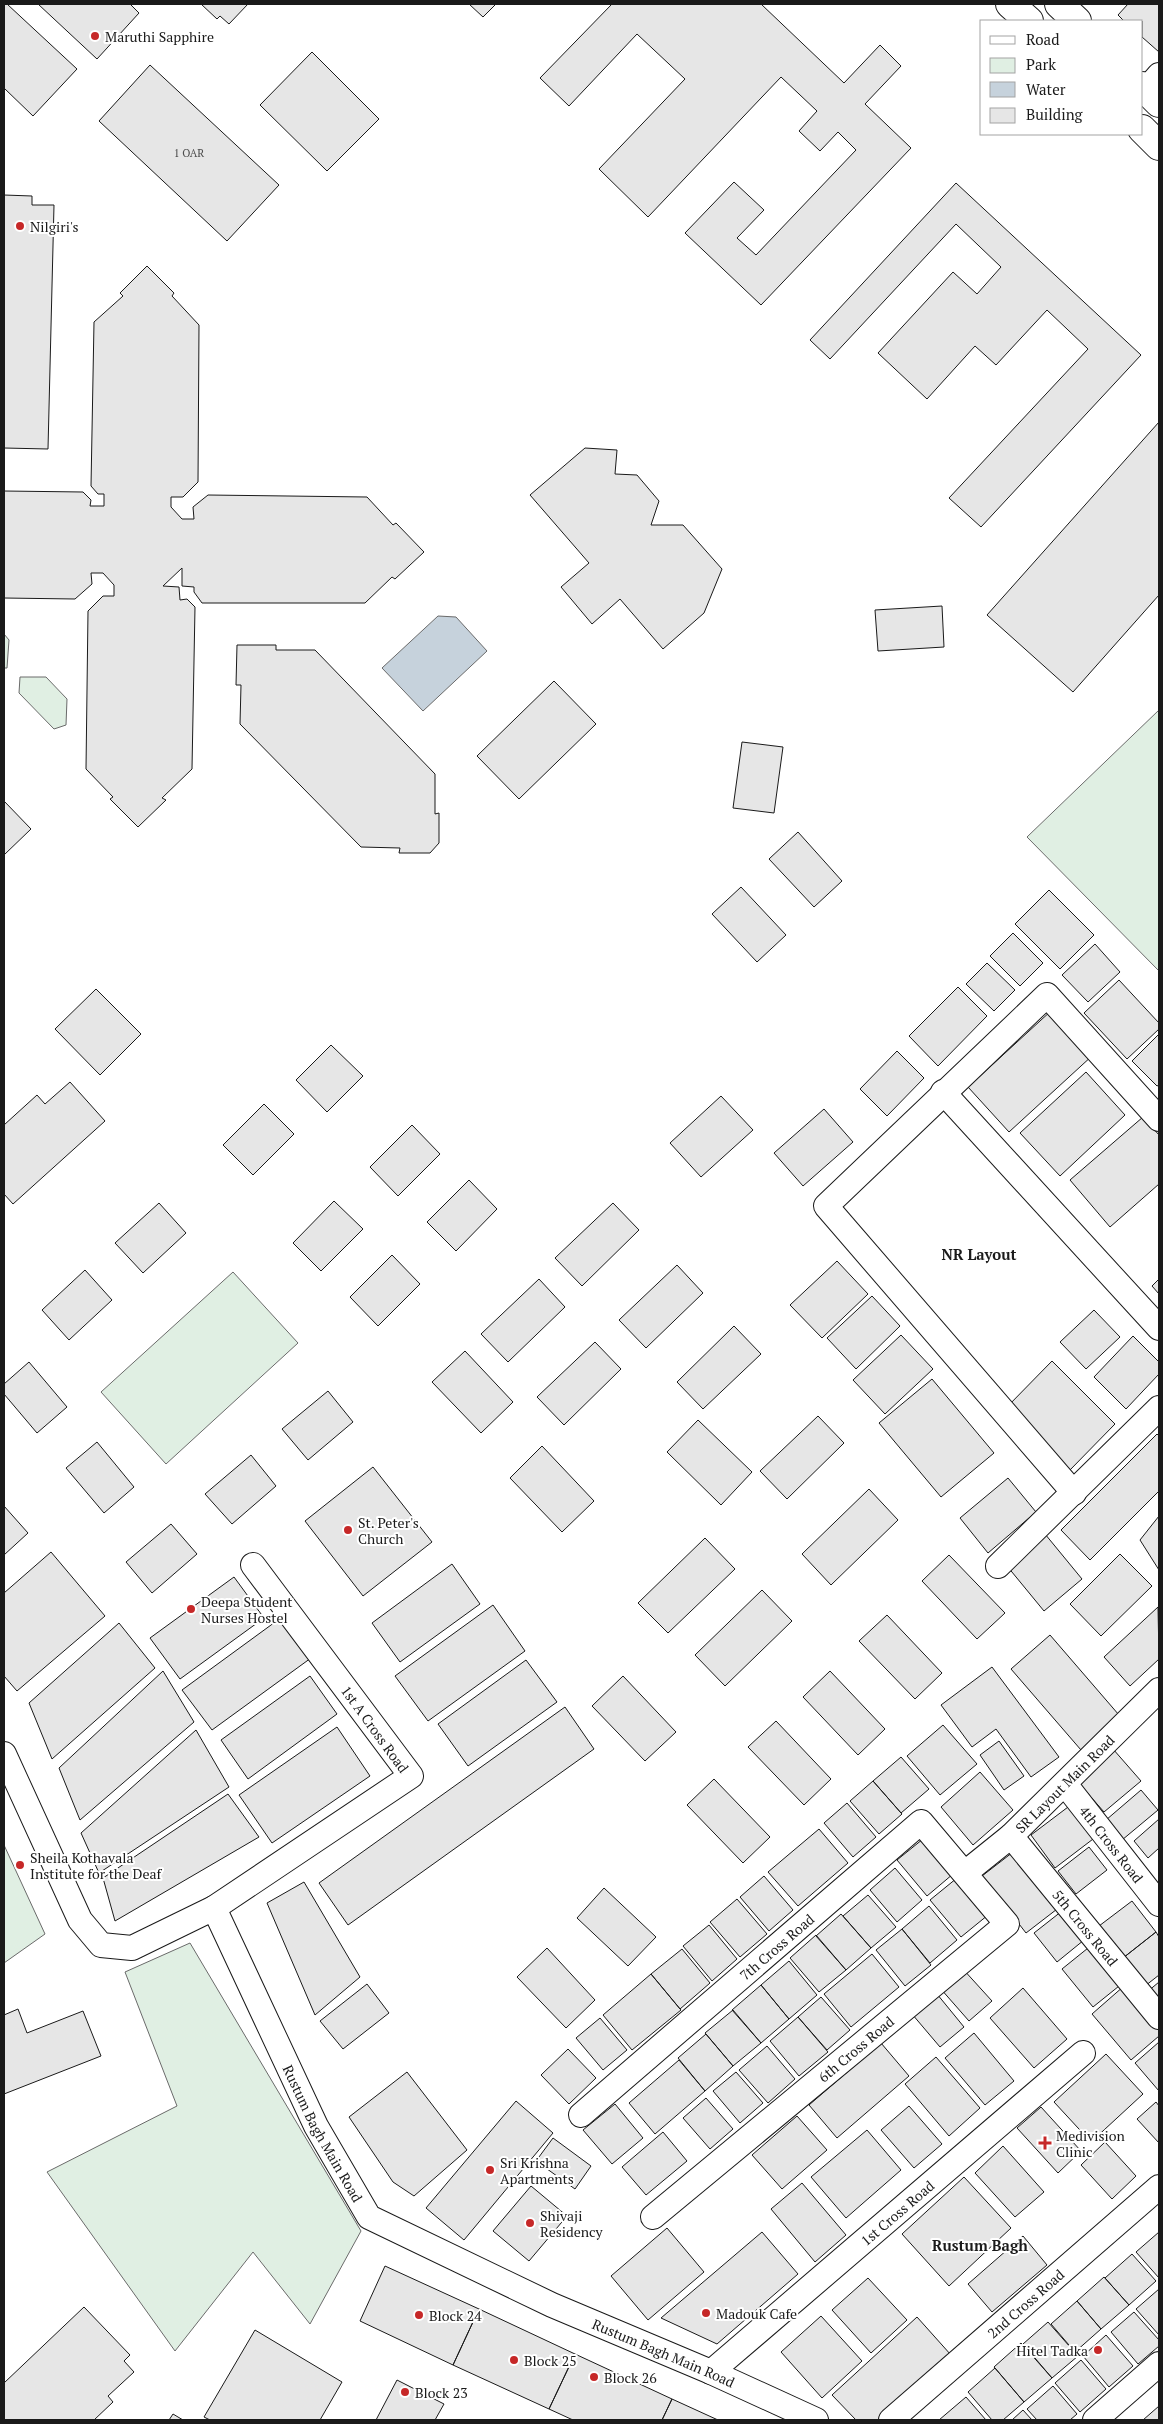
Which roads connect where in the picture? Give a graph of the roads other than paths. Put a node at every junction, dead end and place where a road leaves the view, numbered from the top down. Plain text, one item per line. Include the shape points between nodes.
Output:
1 (1010, 4) edge
2 (1059, 4) edge
3 (1028, 20) edge
4 (1076, 20) edge
5 (1143, 130) edge
6 (1159, 146) edge
7 (943, 1092) junction
8 (1159, 1119) edge
9 (1159, 1328) edge
10 (1159, 1408) edge
11 (1074, 1493) junction
12 (253, 1565) dead end
13 (998, 1566) dead end
14 (1159, 1690) edge
15 (4, 1754) edge
16 (1065, 1784) junction
17 (1011, 1836) junction
18 (965, 1874) junction
19 (1159, 1904) edge
20 (214, 1908) junction
21 (1159, 2017) edge
22 (1083, 2053) dead end
23 (581, 2116) dead end
24 (1159, 2187) edge
25 (653, 2217) dead end
26 (1159, 2364) edge
27 (711, 2372) junction
28 (816, 2420) edge
29 (891, 2420) edge
30 (1095, 2420) edge

1 - 3 street
2 - 4 street
5 - 6 street
7 - 8 street via 1047,995
7 - 9 street
7 - 11 street via 826,1206
10 - 11 street
11 - 13 street
12 - 20 street, 1st A Cross Road via 411,1776
14 - 16 street, SR Layout Main Road
15 - 20 street via 80,1920 101,1945 132,1948
16 - 17 street, SR Layout Main Road
16 - 19 street, 4th Cross Road
17 - 18 street, SR Layout Main Road
17 - 21 street, 5th Cross Road
18 - 23 street, 7th Cross Road via 921,1822
18 - 25 street, 6th Cross Road via 1007,1924
20 - 27 street, Rustum Bagh Main Road via 316,2126 369,2216 552,2305
22 - 27 street, 1st Cross Road
24 - 29 street, 2nd Cross Road
26 - 30 street
27 - 28 street, Rustum Bagh Main Road

